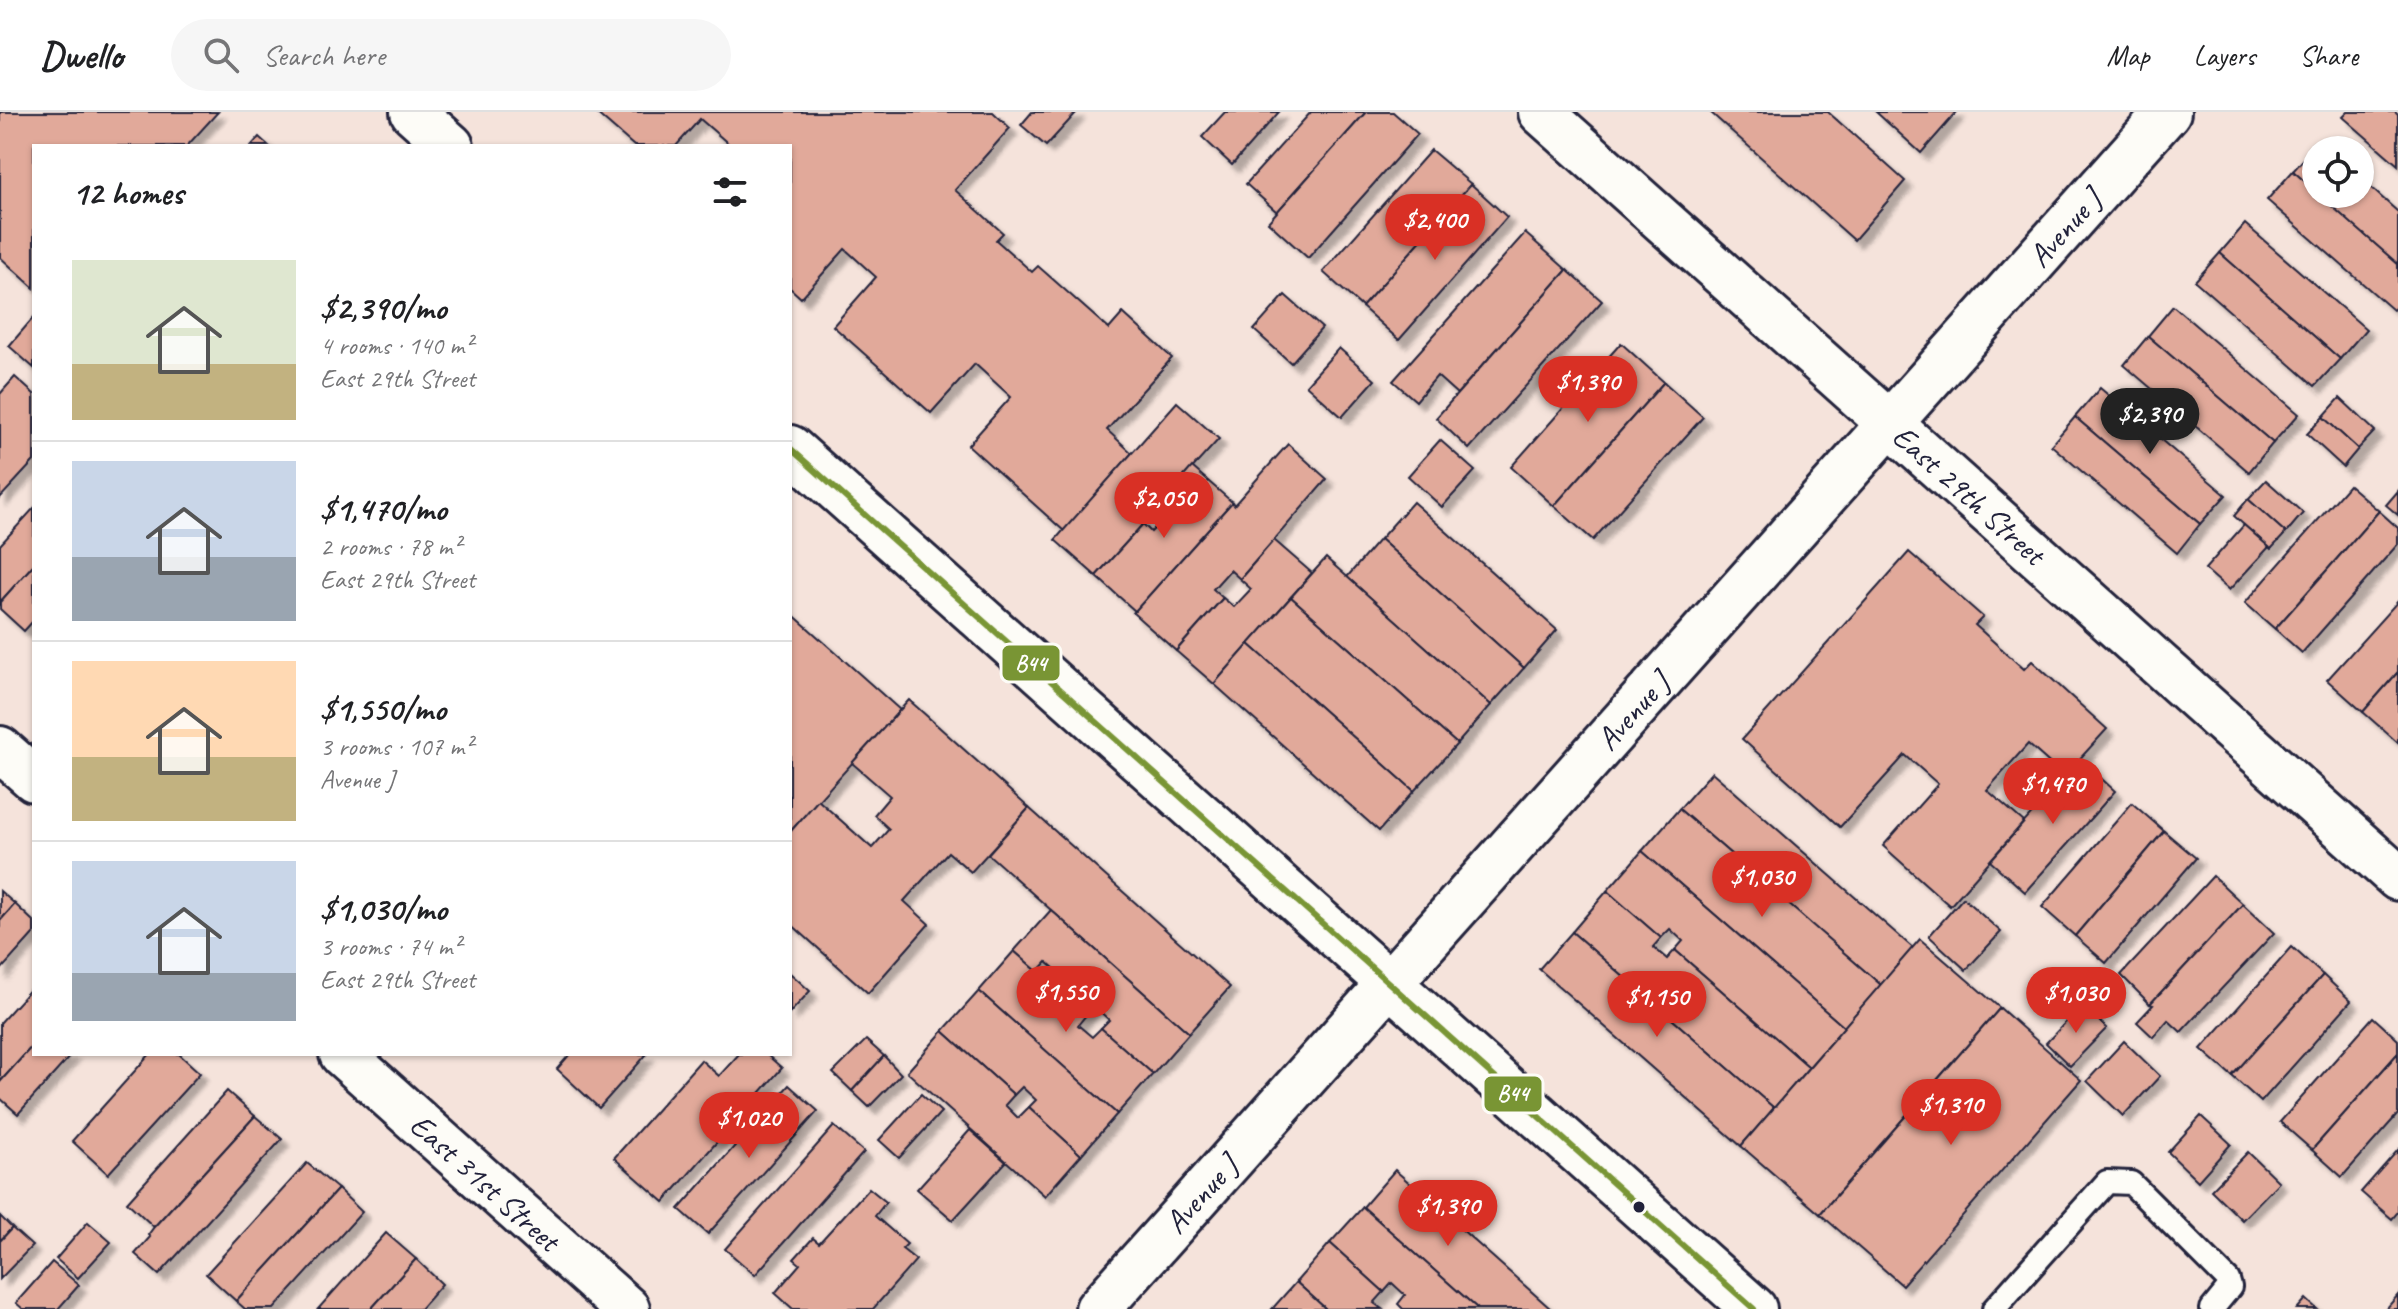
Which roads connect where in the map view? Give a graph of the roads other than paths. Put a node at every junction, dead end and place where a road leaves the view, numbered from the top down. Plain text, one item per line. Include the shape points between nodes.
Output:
1 (413, 112) edge
2 (1541, 112) edge
3 (2168, 112) edge
4 (449, 144) edge
5 (1890, 424) junction
6 (792, 450) edge
7 (0, 749) edge
8 (32, 777) edge
9 (2398, 878) edge
10 (1390, 983) junction
11 (344, 1056) edge
12 (627, 1309) edge
13 (1098, 1309) edge
14 (1754, 1309) edge
15 (1994, 1309) edge
16 (2212, 1309) edge

1 - 4 street
2 - 5 street, East 29th Street
3 - 5 street, Avenue J
5 - 9 street, East 29th Street
5 - 10 street, Avenue J
6 - 10 street
7 - 8 street
10 - 13 street, Avenue J
10 - 14 street
11 - 12 street, East 31st Street
15 - 16 lane via 2107,1182 2116,1180 2131,1183 2228,1280 2230,1287

